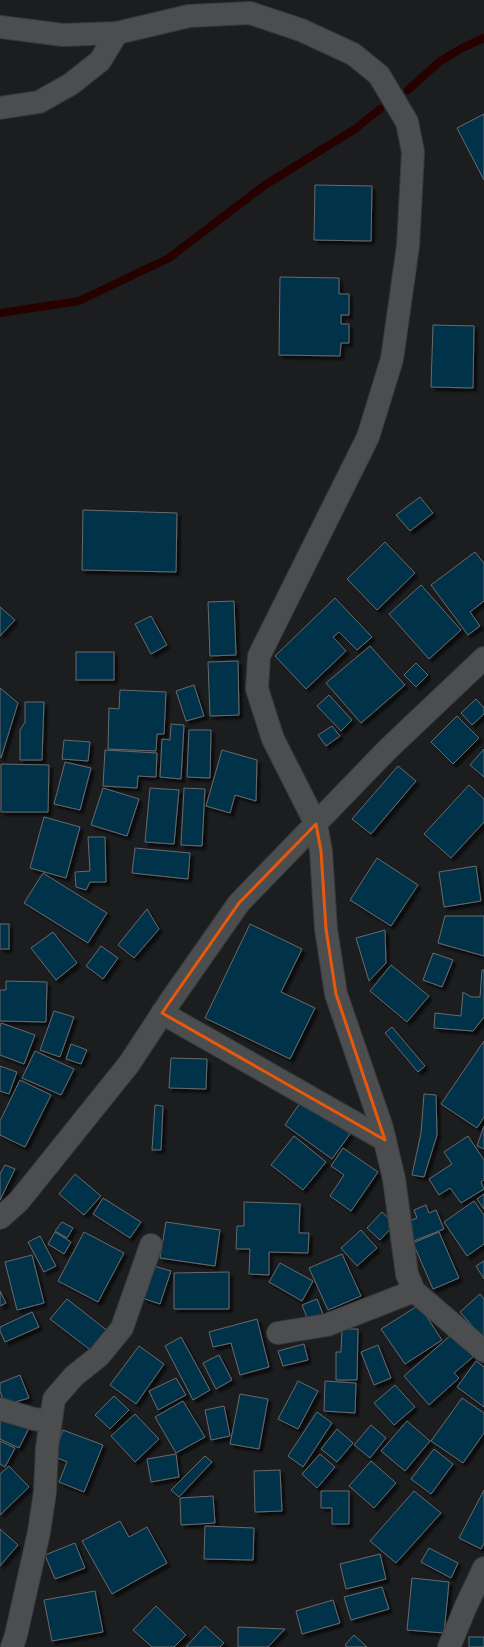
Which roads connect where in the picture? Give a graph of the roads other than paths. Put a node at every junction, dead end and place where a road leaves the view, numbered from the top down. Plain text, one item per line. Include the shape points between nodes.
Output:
1 (259, 6) edge
2 (0, 27) edge
3 (117, 33) junction
4 (0, 108) edge
5 (484, 658) edge
6 (316, 824) junction
7 (162, 1013) junction
8 (385, 1140) junction
9 (0, 1218) edge
10 (151, 1245) dead end
11 (414, 1291) junction
12 (278, 1332) dead end
13 (484, 1351) edge
14 (0, 1409) edge
15 (50, 1421) junction
16 (484, 1568) edge
17 (12, 1647) edge
18 (449, 1647) edge

1 - 3 street via 189,16
1 - 6 street via 301,30 353,54 379,75 407,122 413,152 408,246 388,374 368,437 258,656 257,689 273,739
2 - 3 street via 63,35
3 - 4 street via 100,61 71,84 39,102
5 - 6 street via 388,749
6 - 7 street via 239,903
6 - 8 street via 321,851 326,929 336,994
7 - 8 street
7 - 9 street via 129,1064 19,1201
8 - 11 street via 394,1179 407,1274
10 - 15 street via 122,1328 99,1356 74,1376 54,1399
11 - 12 street via 327,1325
11 - 13 street
14 - 15 street via 34,1420
15 - 17 street via 40,1532
16 - 18 street

